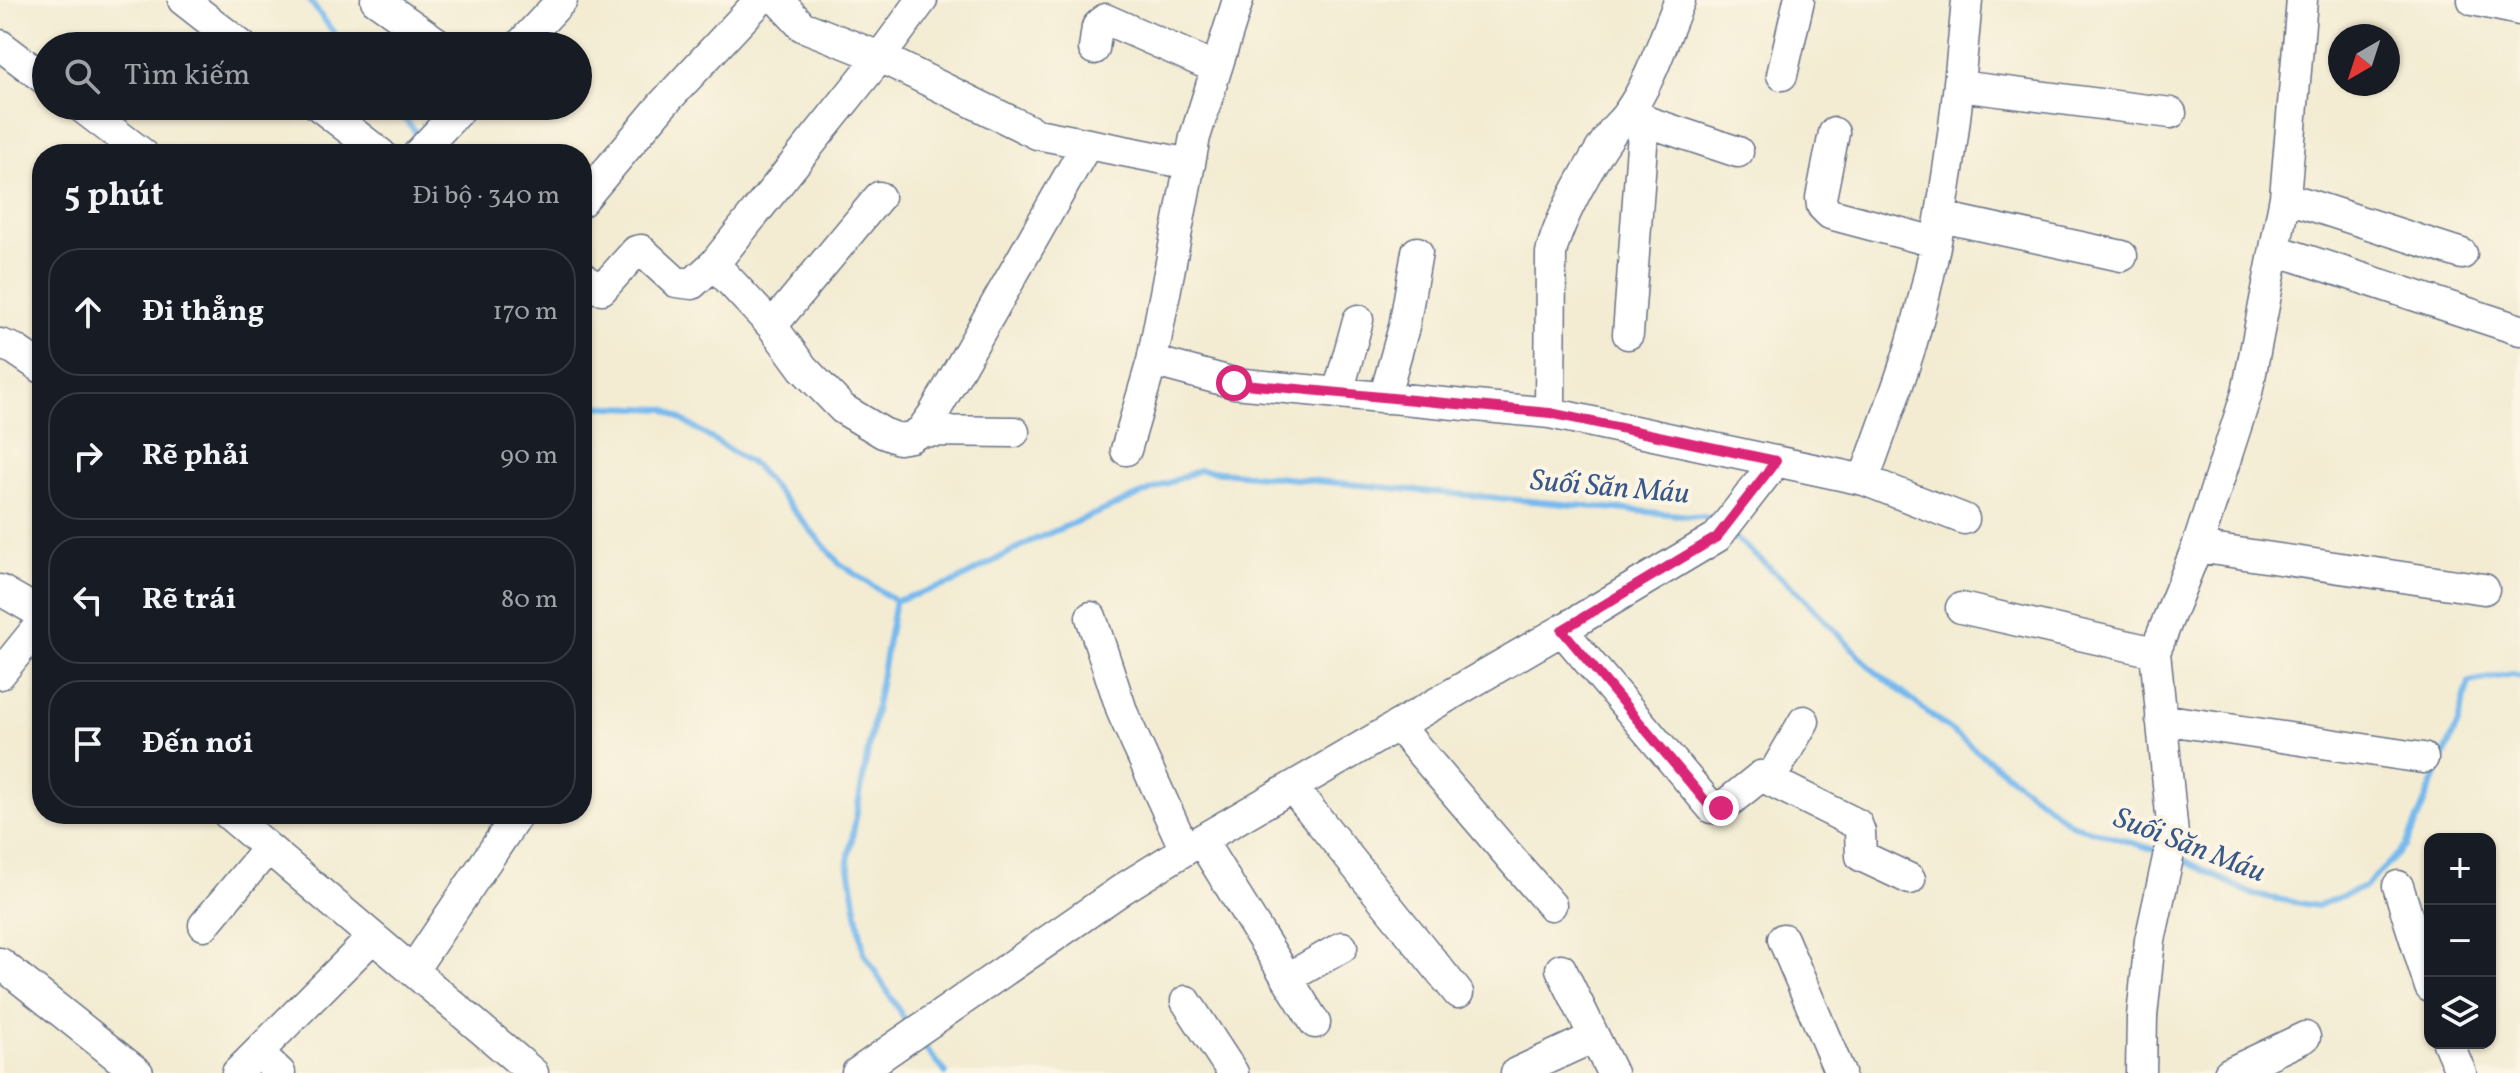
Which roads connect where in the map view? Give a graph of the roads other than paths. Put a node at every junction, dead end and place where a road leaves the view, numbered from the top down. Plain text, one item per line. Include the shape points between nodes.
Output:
1 (183, 0) edge
2 (376, 0) edge
3 (562, 0) edge
4 (760, 0) edge
5 (778, 0) edge
6 (922, 0) edge
7 (1238, 0) edge
8 (1680, 0) edge
9 (1799, 0) edge
10 (1967, 0) edge
11 (2302, 0) edge
12 (2473, 0) edge
13 (2520, 10) edge
14 (224, 32) edge
15 (422, 32) edge
16 (532, 32) edge
17 (0, 45) edge
18 (1094, 49) dead end
19 (880, 57) junction
20 (1216, 68) junction
21 (32, 69) edge
22 (1782, 75) dead end
23 (1959, 86) junction
24 (2171, 113) dead end
25 (1636, 117) junction
26 (98, 120) edge
27 (337, 120) edge
28 (450, 120) edge
29 (1834, 133) dead end
30 (130, 144) edge
31 (368, 144) edge
32 (427, 144) edge
33 (1087, 144) junction
34 (1738, 152) dead end
35 (1190, 164) junction
36 (592, 189) edge
37 (879, 197) dead end
38 (2285, 197) junction
39 (1938, 230) junction
40 (2276, 250) junction
41 (1417, 252) dead end
42 (2462, 254) dead end
43 (2122, 256) dead end
44 (714, 264) junction
45 (592, 285) edge
46 (1358, 320) dead end
47 (772, 326) junction
48 (2520, 330) edge
49 (1628, 334) dead end
50 (0, 344) edge
51 (32, 361) edge
52 (1152, 361) junction
53 (1338, 393) junction
54 (1384, 398) junction
55 (1550, 413) junction
56 (921, 431) junction
57 (1014, 432) dead end
58 (1126, 450) dead end
59 (1776, 461) junction
60 (1864, 480) junction
61 (1964, 519) dead end
62 (2197, 547) junction
63 (2484, 589) dead end
64 (0, 590) edge
65 (32, 608) edge
66 (1961, 608) dead end
67 (1091, 617) dead end
68 (1562, 630) junction
69 (32, 645) edge
70 (2155, 652) junction
71 (0, 674) edge
72 (2161, 719) junction
73 (1804, 721) dead end
74 (1398, 726) junction
75 (2423, 758) dead end
76 (1770, 780) junction
77 (1292, 787) junction
78 (240, 824) edge
79 (511, 824) edge
80 (1193, 845) junction
81 (268, 848) junction
82 (1910, 879) dead end
83 (2398, 886) dead end
84 (1551, 905) dead end
85 (204, 925) dead end
86 (373, 937) junction
87 (1783, 939) dead end
88 (1342, 947) dead end
89 (0, 963) edge
90 (1561, 969) dead end
91 (413, 970) junction
92 (2427, 977) edge
93 (1288, 978) junction
94 (1458, 993) dead end
95 (1186, 1001) dead end
96 (1315, 1023) dead end
97 (1594, 1037) junction
98 (2305, 1037) dead end
99 (2451, 1049) edge
100 (247, 1063) edge
101 (138, 1073) edge
102 (280, 1073) edge
103 (533, 1073) edge
104 (857, 1073) edge
105 (1233, 1073) edge
106 (1516, 1073) edge
107 (1612, 1073) edge
108 (1840, 1073) edge
109 (2141, 1073) edge
110 (2229, 1073) edge
111 (2461, 1073) edge

1 - 14 street
2 - 15 street
3 - 16 street
4 - 36 street
5 - 19 street via 802,26
6 - 19 street
7 - 20 street
8 - 25 street
9 - 22 street
10 - 23 street
11 - 38 street
12 - 13 street
17 - 21 street
18 - 20 street via 1097,27 1105,19
19 - 33 street via 1037,134
19 - 44 street
20 - 35 street
23 - 24 street
23 - 39 street
25 - 34 street
25 - 49 street
25 - 55 street via 1610,135 1554,239
26 - 30 street
27 - 31 street
28 - 32 street
29 - 39 street via 1821,198 1824,210
33 - 35 street
33 - 56 street
35 - 52 street
37 - 47 street
38 - 40 street
38 - 42 street
39 - 43 street
39 - 60 street via 1912,342
40 - 48 street
40 - 62 street via 2247,393
41 - 54 street
44 - 45 street via 692,284 682,284 641,250 602,289
44 - 47 street
46 - 53 street
47 - 56 street via 843,409 899,439
50 - 51 street
52 - 53 street via 1234,383
52 - 58 street
53 - 54 street
54 - 55 street
55 - 59 street
56 - 57 street
59 - 60 street
59 - 68 street via 1725,529
60 - 61 street
62 - 63 street
62 - 70 street
64 - 65 street
66 - 70 street
67 - 80 street via 1123,714
68 - 74 street
68 - 76 street via 1712,808 1721,808 1761,776
69 - 71 street
70 - 72 street
72 - 75 street
72 - 109 street via 2173,835 2150,940
73 - 76 street
74 - 77 street
74 - 84 street
76 - 82 street via 1857,824 1861,856
77 - 80 street
77 - 94 street
78 - 81 street
79 - 91 street
80 - 93 street
80 - 104 street
81 - 85 street
81 - 86 street
83 - 92 street
86 - 91 street
86 - 100 street
87 - 108 street
88 - 93 street
89 - 101 street
90 - 97 street
91 - 103 street
93 - 96 street
95 - 105 street
97 - 106 street
97 - 107 street
98 - 110 street
99 - 111 street
100 - 102 street

